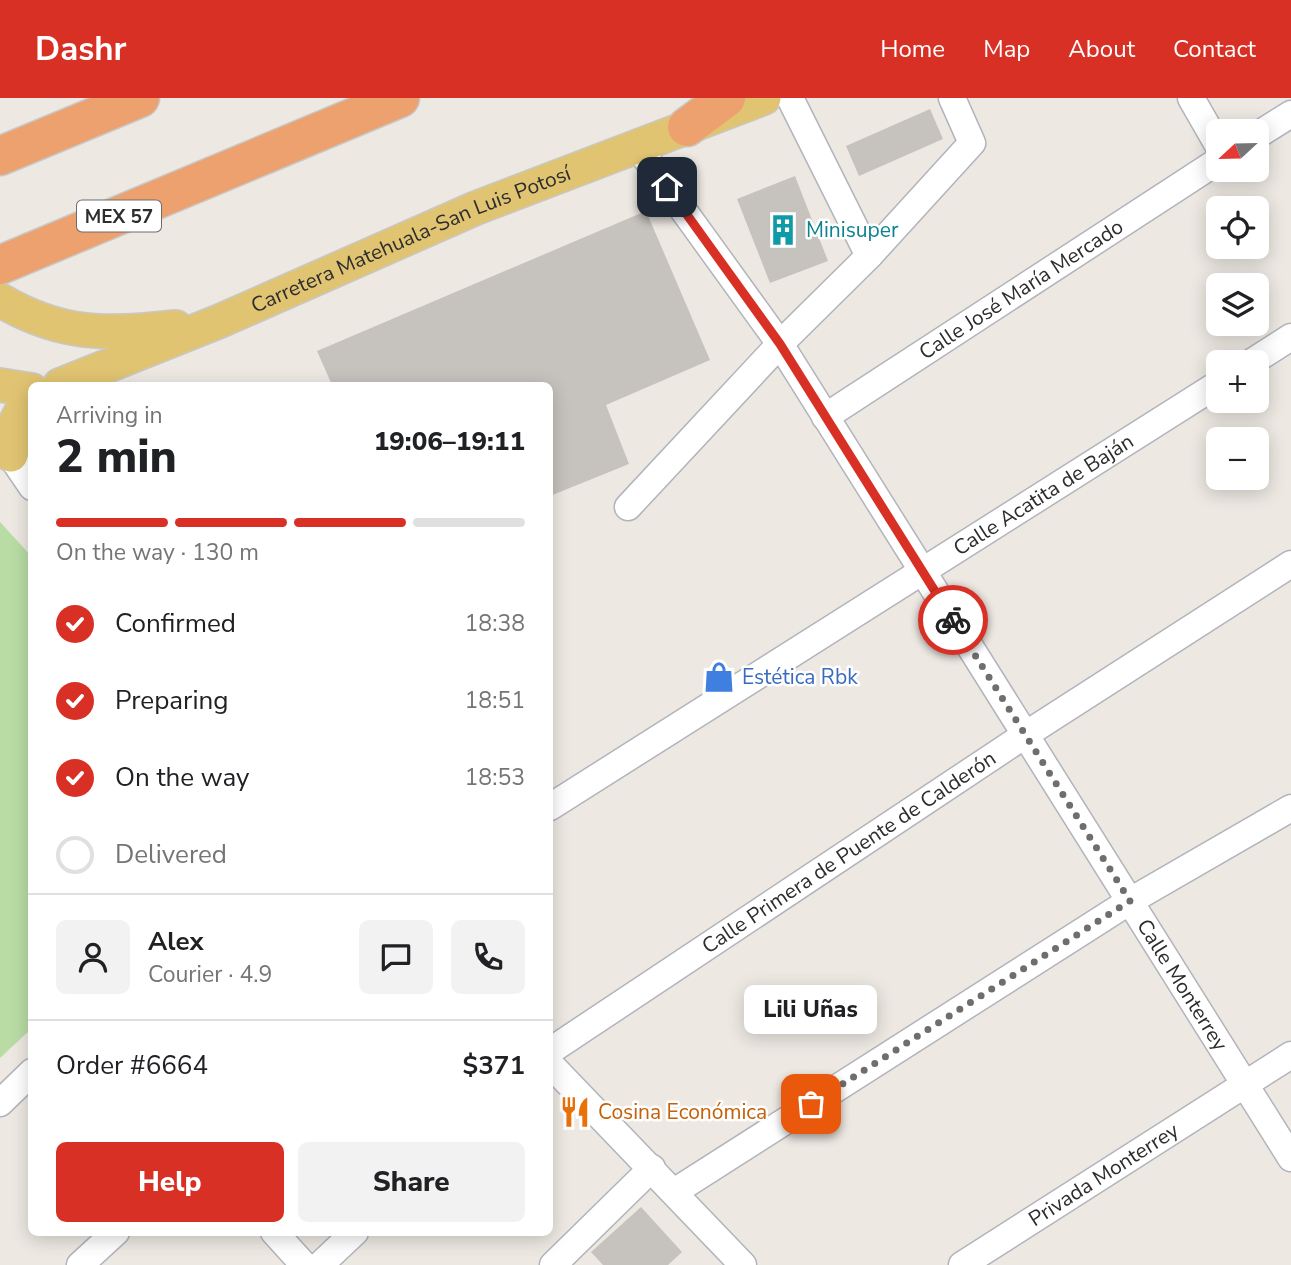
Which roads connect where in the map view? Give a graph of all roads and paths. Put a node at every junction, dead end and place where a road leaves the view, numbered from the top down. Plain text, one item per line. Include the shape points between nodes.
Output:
1 (139, 98) edge
2 (400, 98) edge
3 (726, 98) edge
4 (764, 98) edge
5 (790, 98) edge
6 (953, 98) edge
7 (1191, 98) edge
8 (1291, 114) edge
9 (1206, 124) edge
10 (687, 127) junction
11 (1269, 128) edge
12 (637, 146) junction
13 (0, 156) edge
14 (1206, 169) edge
15 (869, 256) junction
16 (0, 265) edge
17 (0, 300) edge
18 (220, 321) junction
19 (1291, 337) edge
20 (780, 344) junction
21 (1269, 351) edge
22 (68, 382) edge
23 (1206, 392) edge
24 (18, 397) edge
25 (825, 417) junction
26 (12, 472) edge
27 (628, 507) dead end
28 (1291, 564) edge
29 (924, 572) junction
30 (1025, 735) junction
31 (553, 805) edge
32 (1291, 808) edge
33 (1130, 901) junction
34 (553, 1049) edge
35 (1291, 1055) edge
36 (553, 1066) edge
37 (28, 1076) edge
38 (1245, 1084) junction
39 (0, 1103) edge
40 (1291, 1158) edge
41 (652, 1168) junction
42 (674, 1192) junction
43 (112, 1236) edge
44 (278, 1236) edge
45 (351, 1236) edge
46 (80, 1265) edge
47 (304, 1265) edge
48 (320, 1265) edge
49 (553, 1265) edge
50 (743, 1265) edge
51 (962, 1265) edge

1 - 13 highway
2 - 16 highway, MEX 57
3 - 10 highway
4 - 10 main road, Carretera Matehuala-San Luis Potosí
5 - 15 street
6 - 15 street via 972,143
7 - 9 street
8 - 11 street
10 - 12 main road, Carretera Matehuala-San Luis Potosí
12 - 18 main road, Carretera Matehuala-San Luis Potosí via 475,208
12 - 20 street, Calle Monterrey
14 - 25 street, Calle José María Mercado
15 - 20 street
17 - 18 main road via 63,329 100,334
18 - 22 main road, Carretera Matehuala-San Luis Potosí
19 - 21 street
20 - 25 street, Calle Monterrey
20 - 27 street
23 - 29 street, Calle Acatita de Baján
24 - 26 main road
25 - 29 street, Calle Monterrey
28 - 30 street, Calle Primera de Puente de Calderón
29 - 30 street, Calle Monterrey
29 - 31 street, Calle Acatita de Baján
30 - 33 street, Calle Monterrey
30 - 34 street, Calle Primera de Puente de Calderón
32 - 33 street
33 - 38 street, Calle Monterrey
33 - 42 street
35 - 38 street, Privada Monterrey
36 - 41 street
37 - 39 street
38 - 40 street, Calle Monterrey
38 - 51 street, Privada Monterrey
41 - 42 street
41 - 49 street
42 - 50 street
43 - 46 street
44 - 47 street
45 - 48 street

